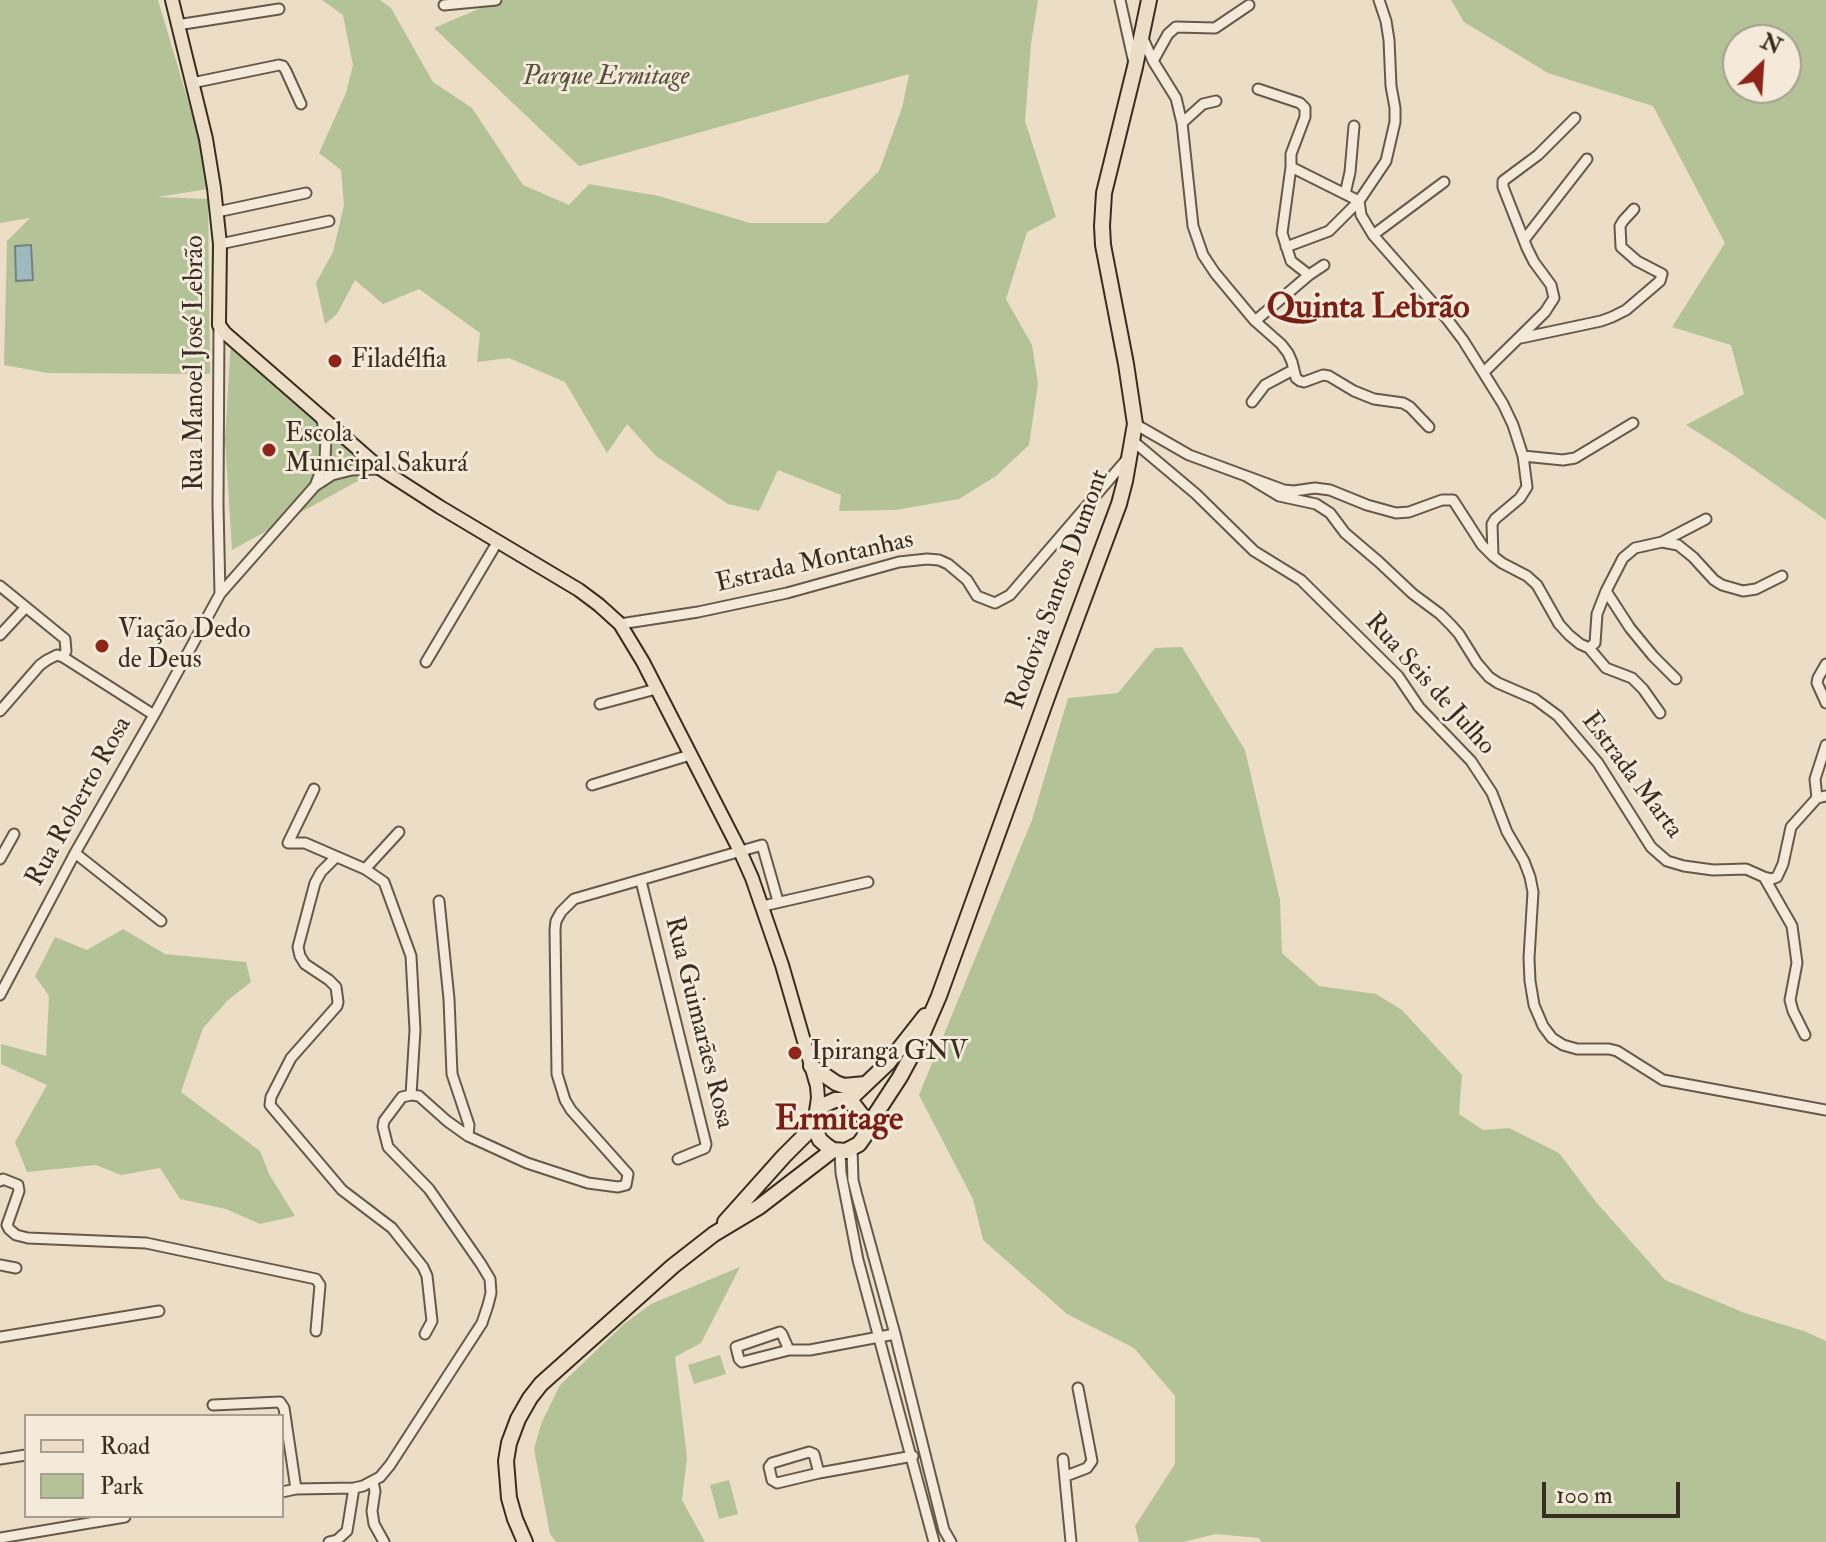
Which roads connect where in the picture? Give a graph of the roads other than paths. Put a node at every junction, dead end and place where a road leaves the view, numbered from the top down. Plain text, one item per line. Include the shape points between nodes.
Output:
1 (172, 0) edge
2 (496, 0) edge
3 (1120, 0) edge
4 (1149, 0) edge
5 (1379, 0) edge
6 (444, 5) dead end
7 (1249, 5) dead end
8 (279, 9) dead end
9 (177, 25) junction
10 (1141, 33) junction
11 (1153, 61) junction
12 (1135, 67) junction
13 (192, 83) junction
14 (1258, 89) dead end
15 (1216, 101) dead end
16 (301, 104) dead end
17 (1575, 118) dead end
18 (1182, 123) junction
19 (1354, 126) dead end
20 (1587, 159) dead end
21 (1291, 167) junction
22 (1444, 182) dead end
23 (306, 193) dead end
24 (1345, 194) junction
25 (1359, 201) junction
26 (1634, 209) dead end
27 (217, 212) junction
28 (329, 221) dead end
29 (1373, 235) junction
30 (1524, 240) junction
31 (220, 244) junction
32 (1286, 247) junction
33 (1324, 265) dead end
34 (1309, 275) junction
35 (1255, 321) junction
36 (219, 325) junction
37 (1518, 339) junction
38 (1293, 370) junction
39 (1484, 372) junction
40 (1252, 402) dead end
41 (321, 417) junction
42 (1633, 423) dead end
43 (1135, 424) junction
44 (1429, 427) dead end
45 (1132, 448) junction
46 (1523, 456) junction
47 (381, 469) junction
48 (1246, 476) junction
49 (315, 486) junction
50 (1706, 519) dead end
51 (498, 541) junction
52 (1662, 542) junction
53 (1493, 556) junction
54 (1782, 576) dead end
55 (0, 586) edge
56 (1606, 591) junction
57 (220, 594) junction
58 (26, 607) junction
59 (620, 624) junction
60 (0, 635) edge
61 (1589, 648) junction
62 (63, 657) junction
63 (426, 662) dead end
64 (1826, 664) edge
65 (1676, 679) dead end
66 (656, 689) junction
67 (1826, 703) edge
68 (600, 704) dead end
69 (0, 711) edge
70 (1660, 713) dead end
71 (154, 715) junction
72 (1826, 745) edge
73 (690, 755) junction
74 (592, 785) dead end
75 (314, 789) dead end
76 (1821, 797) edge
77 (399, 832) dead end
78 (14, 834) dead end
79 (740, 851) junction
80 (75, 853) junction
81 (336, 857) junction
82 (0, 859) edge
83 (365, 869) junction
84 (1764, 877) junction
85 (641, 881) junction
86 (868, 882) dead end
87 (439, 901) dead end
88 (778, 901) junction
89 (763, 906) junction
90 (161, 921) dead end
91 (0, 995) edge
92 (939, 996) junction
93 (1805, 1035) dead end
94 (811, 1066) junction
95 (865, 1084) junction
96 (411, 1095) junction
97 (845, 1100) junction
98 (1826, 1110) edge
99 (814, 1122) junction
100 (866, 1129) junction
101 (468, 1136) junction
102 (842, 1150) junction
103 (678, 1159) dead end
104 (0, 1181) edge
105 (714, 1234) junction
106 (0, 1265) edge
107 (16, 1268) dead end
108 (159, 1311) dead end
109 (316, 1331) dead end
110 (425, 1334) dead end
111 (895, 1334) junction
112 (879, 1336) junction
113 (0, 1337) edge
114 (789, 1350) junction
115 (1078, 1388) dead end
116 (213, 1405) dead end
117 (284, 1414) edge
118 (284, 1416) edge
119 (925, 1454) junction
120 (24, 1455) edge
121 (911, 1457) junction
122 (0, 1459) edge
123 (1063, 1459) dead end
124 (819, 1473) junction
125 (1066, 1476) junction
126 (373, 1482) junction
127 (354, 1488) junction
128 (296, 1489) junction
129 (284, 1492) edge
130 (114, 1518) edge
131 (0, 1538) edge
132 (329, 1542) edge
133 (384, 1542) edge
134 (525, 1542) edge
135 (934, 1542) edge
136 (951, 1542) edge
137 (1071, 1542) edge

1 - 9 main road, Rua Manoel José Lebrão
2 - 6 street
3 - 12 street
4 - 10 highway, Rodovia Santos Dumont
5 - 25 street via 1389,40 1395,122 1386,161
7 - 11 street via 1215,28 1176,27
8 - 9 street
9 - 13 main road, Rua Manoel José Lebrão
10 - 11 street
10 - 12 highway, Rodovia Santos Dumont
11 - 18 street via 1176,98
12 - 43 highway, Rodovia Santos Dumont via 1104,193 1102,226
13 - 16 street via 279,65
13 - 27 main road, Rua Manoel José Lebrão
14 - 21 street via 1305,108
15 - 18 street via 1203,104
17 - 30 street via 1503,181
18 - 35 street via 1197,242
19 - 24 street
20 - 30 street
21 - 24 street
21 - 32 street via 1282,233
22 - 29 street
23 - 27 street
24 - 25 street
25 - 29 street
25 - 32 street via 1329,231
26 - 37 street via 1620,226 1621,247 1662,274 1660,281 1612,317
27 - 31 main road, Rua Manoel José Lebrão
28 - 31 street
29 - 39 street via 1447,319
30 - 37 street via 1554,298
31 - 36 main road, Rua Manoel José Lebrão
32 - 34 street via 1291,261
33 - 34 street
34 - 35 street
35 - 38 street via 1288,353
36 - 41 main road
36 - 57 street, Rua Manoel José Lebrão
37 - 39 street
38 - 40 street via 1265,385
38 - 44 street via 1300,381 1329,376 1374,399 1403,403
39 - 46 street
41 - 47 main road
41 - 49 street via 326,450
42 - 46 street via 1575,458
43 - 45 highway, Rodovia Santos Dumont
43 - 48 street via 1189,455
45 - 59 street, Estrada Montanhas via 1010,595 995,603 977,596 948,564 927,559 698,612
45 - 92 highway, Rodovia Santos Dumont via 1119,504
45 - 98 street, Rua Seis de Julho via 1196,494 1254,551 1301,580 1398,676 1426,716 1471,761 1492,793 1530,877 1530,981 1534,1005 1552,1038 1577,1049 1617,1051 1663,1080
46 - 53 street via 1527,487 1492,524
47 - 49 street via 332,475
47 - 51 main road
48 - 53 street via 1284,490 1330,490 1396,513 1453,500
48 - 84 street, Estrada Marta via 1279,496 1316,504 1330,513 1345,533 1451,625 1489,677 1558,716 1598,763 1662,857 1697,868 1746,869
49 - 57 street
50 - 52 street
51 - 59 main road via 579,590
51 - 63 street
52 - 54 street via 1684,548 1714,580 1730,588 1756,589
52 - 56 street via 1628,552
53 - 61 street via 1537,585 1559,624
55 - 58 street
56 - 61 street via 1595,643
56 - 65 street via 1630,628
57 - 71 street, Rua Manoel José Lebrão
58 - 60 street
58 - 62 street via 65,639
59 - 66 main road
61 - 70 street via 1606,668 1638,683
62 - 69 street via 47,660
62 - 71 street
64 - 67 street via 1817,683
66 - 68 street
66 - 73 main road
71 - 80 street, Rua Roberto Rosa
72 - 76 street via 1815,779
73 - 74 street
73 - 79 main road
75 - 81 street via 288,843 305,843
76 - 84 street via 1791,827 1777,877
77 - 83 street
78 - 82 street
79 - 85 street
79 - 88 street via 763,846
79 - 89 main road
80 - 90 street
80 - 91 street, Rua Roberto Rosa
81 - 83 street
81 - 110 street via 315,883 298,947 305,964 336,987 337,1006 291,1058 270,1105 342,1190 392,1228 423,1267 432,1321
83 - 96 street via 384,882 413,965
84 - 93 street via 1792,926 1797,963 1790,1000
85 - 101 street via 574,899 561,912 555,929 555,1058 561,1090 571,1110 628,1174 626,1185 588,1183
85 - 103 street, Rua Guimarães Rosa via 706,1144
86 - 88 street
87 - 101 street via 452,1074
88 - 89 street
89 - 94 main road
92 - 95 highway via 888,1063
92 - 100 highway via 900,1077
94 - 95 highway via 844,1086
94 - 97 main road
94 - 99 main road via 818,1098
95 - 97 highway
96 - 101 street
96 - 126 street via 402,1097 384,1121 388,1147 429,1189 490,1279 491,1293 482,1323 390,1465
97 - 99 highway via 824,1105
97 - 100 highway via 864,1118
99 - 102 highway via 820,1140
99 - 105 highway
100 - 102 highway via 859,1144
102 - 105 highway
102 - 111 street
102 - 112 street via 841,1173 858,1260
104 - 109 street via 18,1185 7,1225 16,1235 146,1243 316,1279
105 - 134 highway via 563,1363 530,1398 506,1461 509,1498
106 - 107 street
108 - 113 street
111 - 112 street
111 - 119 street
112 - 114 street
112 - 121 street
114 - 114 street via 742,1362 736,1347 780,1332
115 - 125 street via 1092,1461
116 - 117 street via 275,1401 282,1404
118 - 128 street
119 - 121 street
119 - 136 street
120 - 122 street
121 - 124 street
121 - 135 street
123 - 125 street
124 - 124 street via 809,1452 769,1467 777,1483
125 - 137 street
126 - 127 street
126 - 133 street via 374,1524
127 - 128 street
127 - 132 street via 347,1531
128 - 129 street
130 - 131 street

